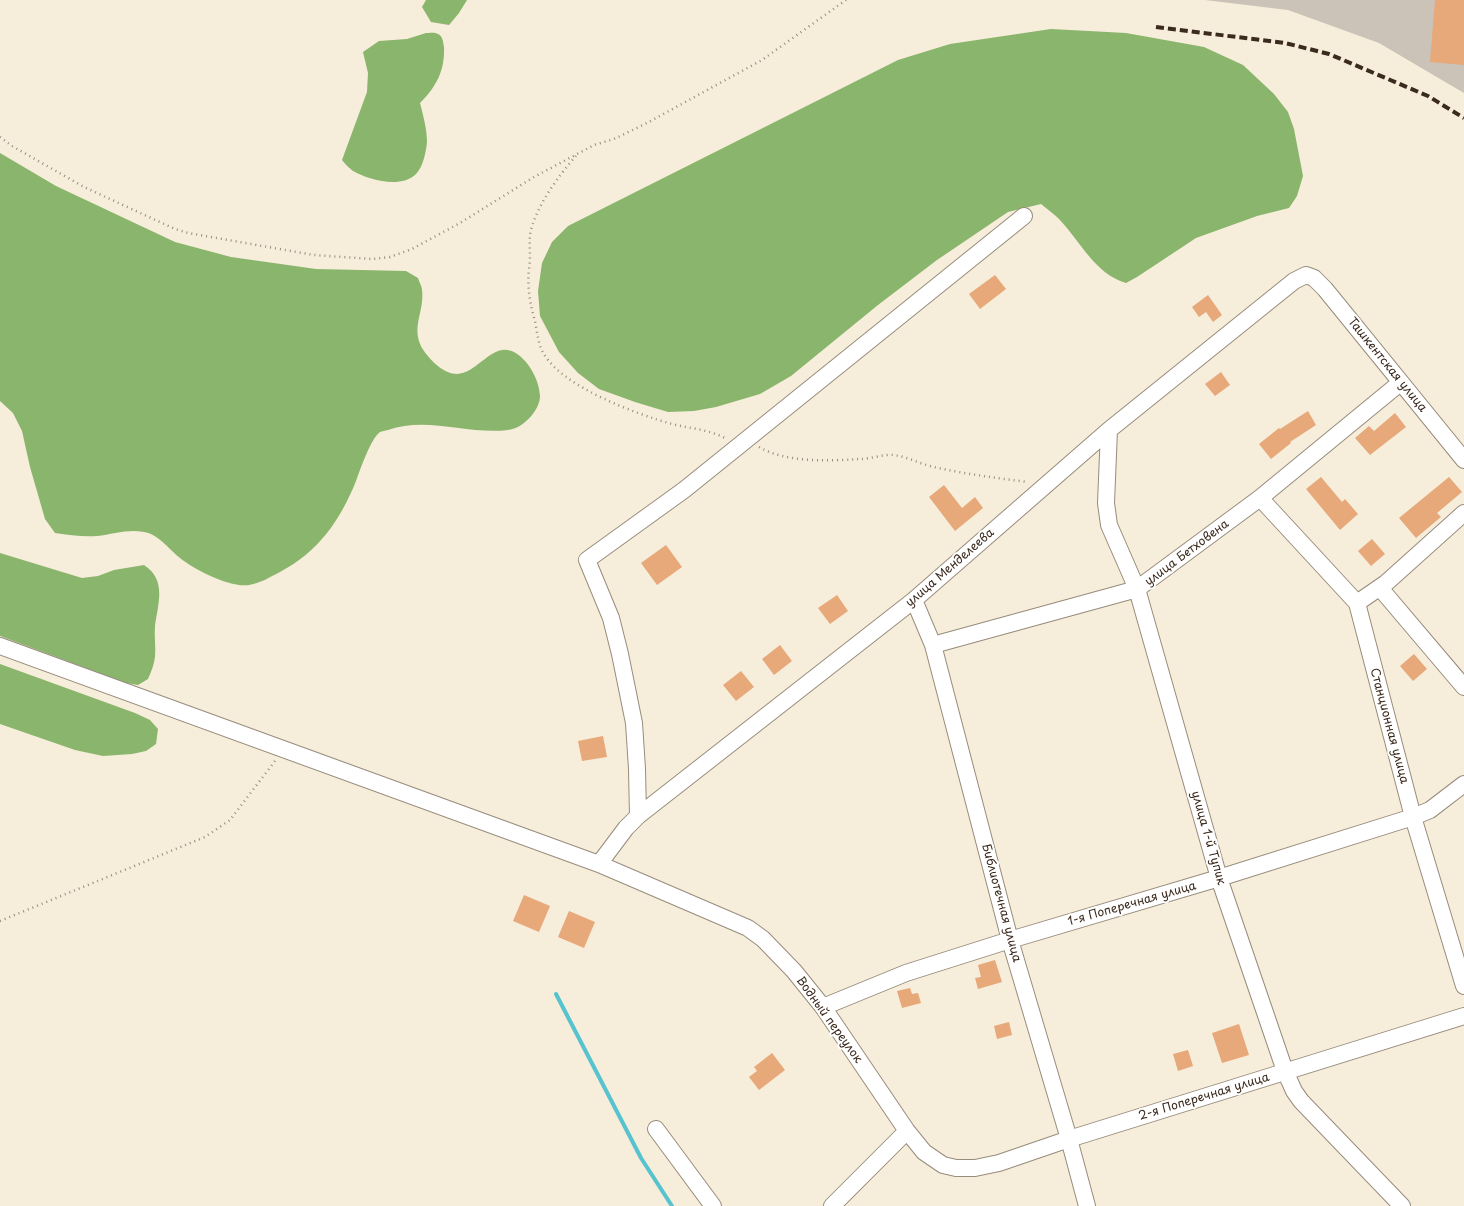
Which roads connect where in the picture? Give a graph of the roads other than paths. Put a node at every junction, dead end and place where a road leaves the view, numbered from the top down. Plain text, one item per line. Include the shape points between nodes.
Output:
1 (1024, 216) dead end
2 (1306, 275) joint
3 (1400, 382) junction
4 (1109, 430) junction
5 (1464, 460) edge
6 (1260, 498) junction
7 (1464, 513) edge
8 (1380, 588) junction
9 (1137, 590) junction
10 (914, 600) junction
11 (1357, 603) junction
12 (933, 645) junction
13 (0, 646) edge
14 (1464, 687) edge
15 (1464, 784) edge
16 (638, 816) junction
17 (1413, 817) junction
18 (599, 864) junction
19 (1219, 878) junction
20 (1010, 940) junction
21 (1464, 986) edge
22 (823, 1007) junction
23 (1464, 1016) edge
24 (1285, 1071) junction
25 (656, 1129) dead end
26 (907, 1131) junction
27 (1069, 1139) junction
28 (943, 1165) joint
29 (713, 1206) edge
30 (832, 1206) edge
31 (1087, 1206) edge
32 (1402, 1206) edge

1 - 16 street via 684,490 587,560 611,618 634,723
2 - 3 street, Ташкентская улица via 1325,289
2 - 4 street, улица Менделеева via 1294,281
3 - 5 street, Ташкентская улица
3 - 6 street, улица Бетховена
4 - 9 street, улица 1-й Тупик via 1107,514
4 - 10 street, улица Менделеева
6 - 9 street, улица Бетховена
6 - 11 street, Станционная улица
7 - 8 street
8 - 11 street
8 - 14 street
9 - 12 street, улица Бетховена
9 - 19 street, улица 1-й Тупик
10 - 12 street, Библиотечная улица
10 - 16 street, улица Менделеева
11 - 17 street, Станционная улица
12 - 20 street, Библиотечная улица
13 - 18 street, Водный переулок
15 - 17 street, 1-я Поперечная улица via 1430,810
16 - 18 street, улица Менделеева
17 - 19 street, 1-я Поперечная улица
17 - 21 street, Станционная улица
18 - 22 street, Водный переулок via 748,928 794,971
19 - 20 street, 1-я Поперечная улица
19 - 24 street, улица 1-й Тупик
20 - 22 street, 1-я Поперечная улица via 906,973
20 - 27 street, Библиотечная улица
22 - 26 street, Водный переулок
23 - 24 street, 2-я Поперечная улица
24 - 27 street, 2-я Поперечная улица
24 - 32 street, улица 1-й Тупик via 1301,1101
25 - 29 street
26 - 28 street, Водный переулок via 924,1152
26 - 30 street
27 - 28 street, 2-я Поперечная улица via 975,1168
27 - 31 street, Библиотечная улица

